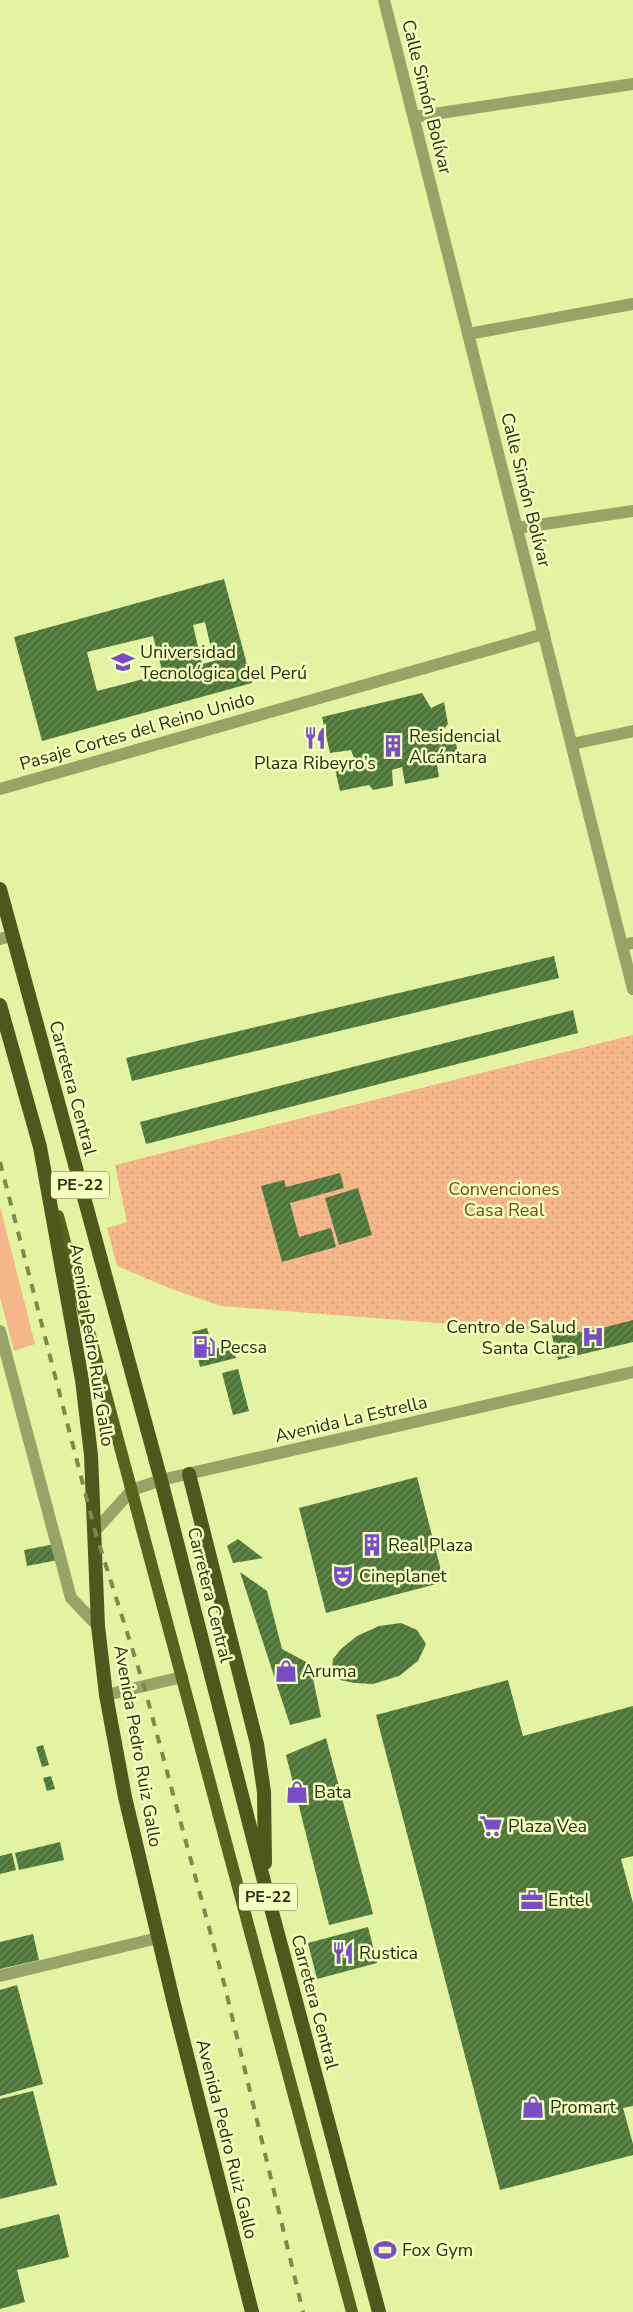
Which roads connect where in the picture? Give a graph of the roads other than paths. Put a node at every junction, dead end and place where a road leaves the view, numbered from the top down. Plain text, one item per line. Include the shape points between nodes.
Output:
1 (384, 0) edge
2 (633, 84) edge
3 (414, 117) junction
4 (633, 304) edge
5 (468, 334) junction
6 (633, 511) edge
7 (517, 528) junction
8 (544, 634) junction
9 (633, 731) edge
10 (572, 744) junction
11 (0, 789) edge
12 (0, 889) edge
13 (6, 937) edge
14 (628, 944) edge
15 (633, 989) edge
16 (0, 1004) edge
17 (40, 1147) junction
18 (0, 1330) edge
19 (4, 1362) edge
20 (633, 1372) edge
21 (189, 1474) junction
22 (161, 1480) junction
23 (132, 1490) junction
24 (95, 1531) junction
25 (98, 1626) junction
26 (182, 1677) junction
27 (106, 1695) junction
28 (267, 1893) junction
29 (158, 1938) junction
30 (0, 1976) edge
31 (252, 2312) edge
32 (352, 2312) edge
33 (379, 2312) edge

1 - 3 street, Calle Simón Bolívar
2 - 3 street
3 - 5 street, Calle Simón Bolívar
4 - 5 street
5 - 7 street, Calle Simón Bolívar
6 - 7 street
7 - 8 street, Calle Simón Bolívar
8 - 10 street, Calle Simón Bolívar
8 - 11 street, Pasaje Cortes del Reino Unido
9 - 10 street
10 - 14 street, Calle Simón Bolívar
12 - 13 highway, Carretera Central / PE-22
13 - 22 highway, Carretera Central / PE-22
14 - 15 street, Calle Simón Bolívar
16 - 17 highway, PE-22
17 - 23 main road
17 - 24 highway, Avenida Pedro Ruiz Gallo / PE-22 via 82,1380 91,1455
18 - 19 street
19 - 25 street via 71,1598
20 - 21 street, Avenida La Estrella
21 - 22 street, Avenida La Estrella
21 - 28 highway via 257,1744 264,1792
22 - 23 street, Avenida La Estrella
22 - 28 highway, Carretera Central / PE-22
23 - 24 street, Avenida La Estrella
23 - 26 main road
24 - 25 highway, Avenida Pedro Ruiz Gallo / PE-22
25 - 27 highway, Avenida Pedro Ruiz Gallo / PE-22
26 - 27 street
26 - 32 main road
27 - 29 highway, Avenida Pedro Ruiz Gallo / PE-22
28 - 33 highway, Carretera Central / PE-22
29 - 30 street
29 - 31 highway, Avenida Pedro Ruiz Gallo / PE-22

